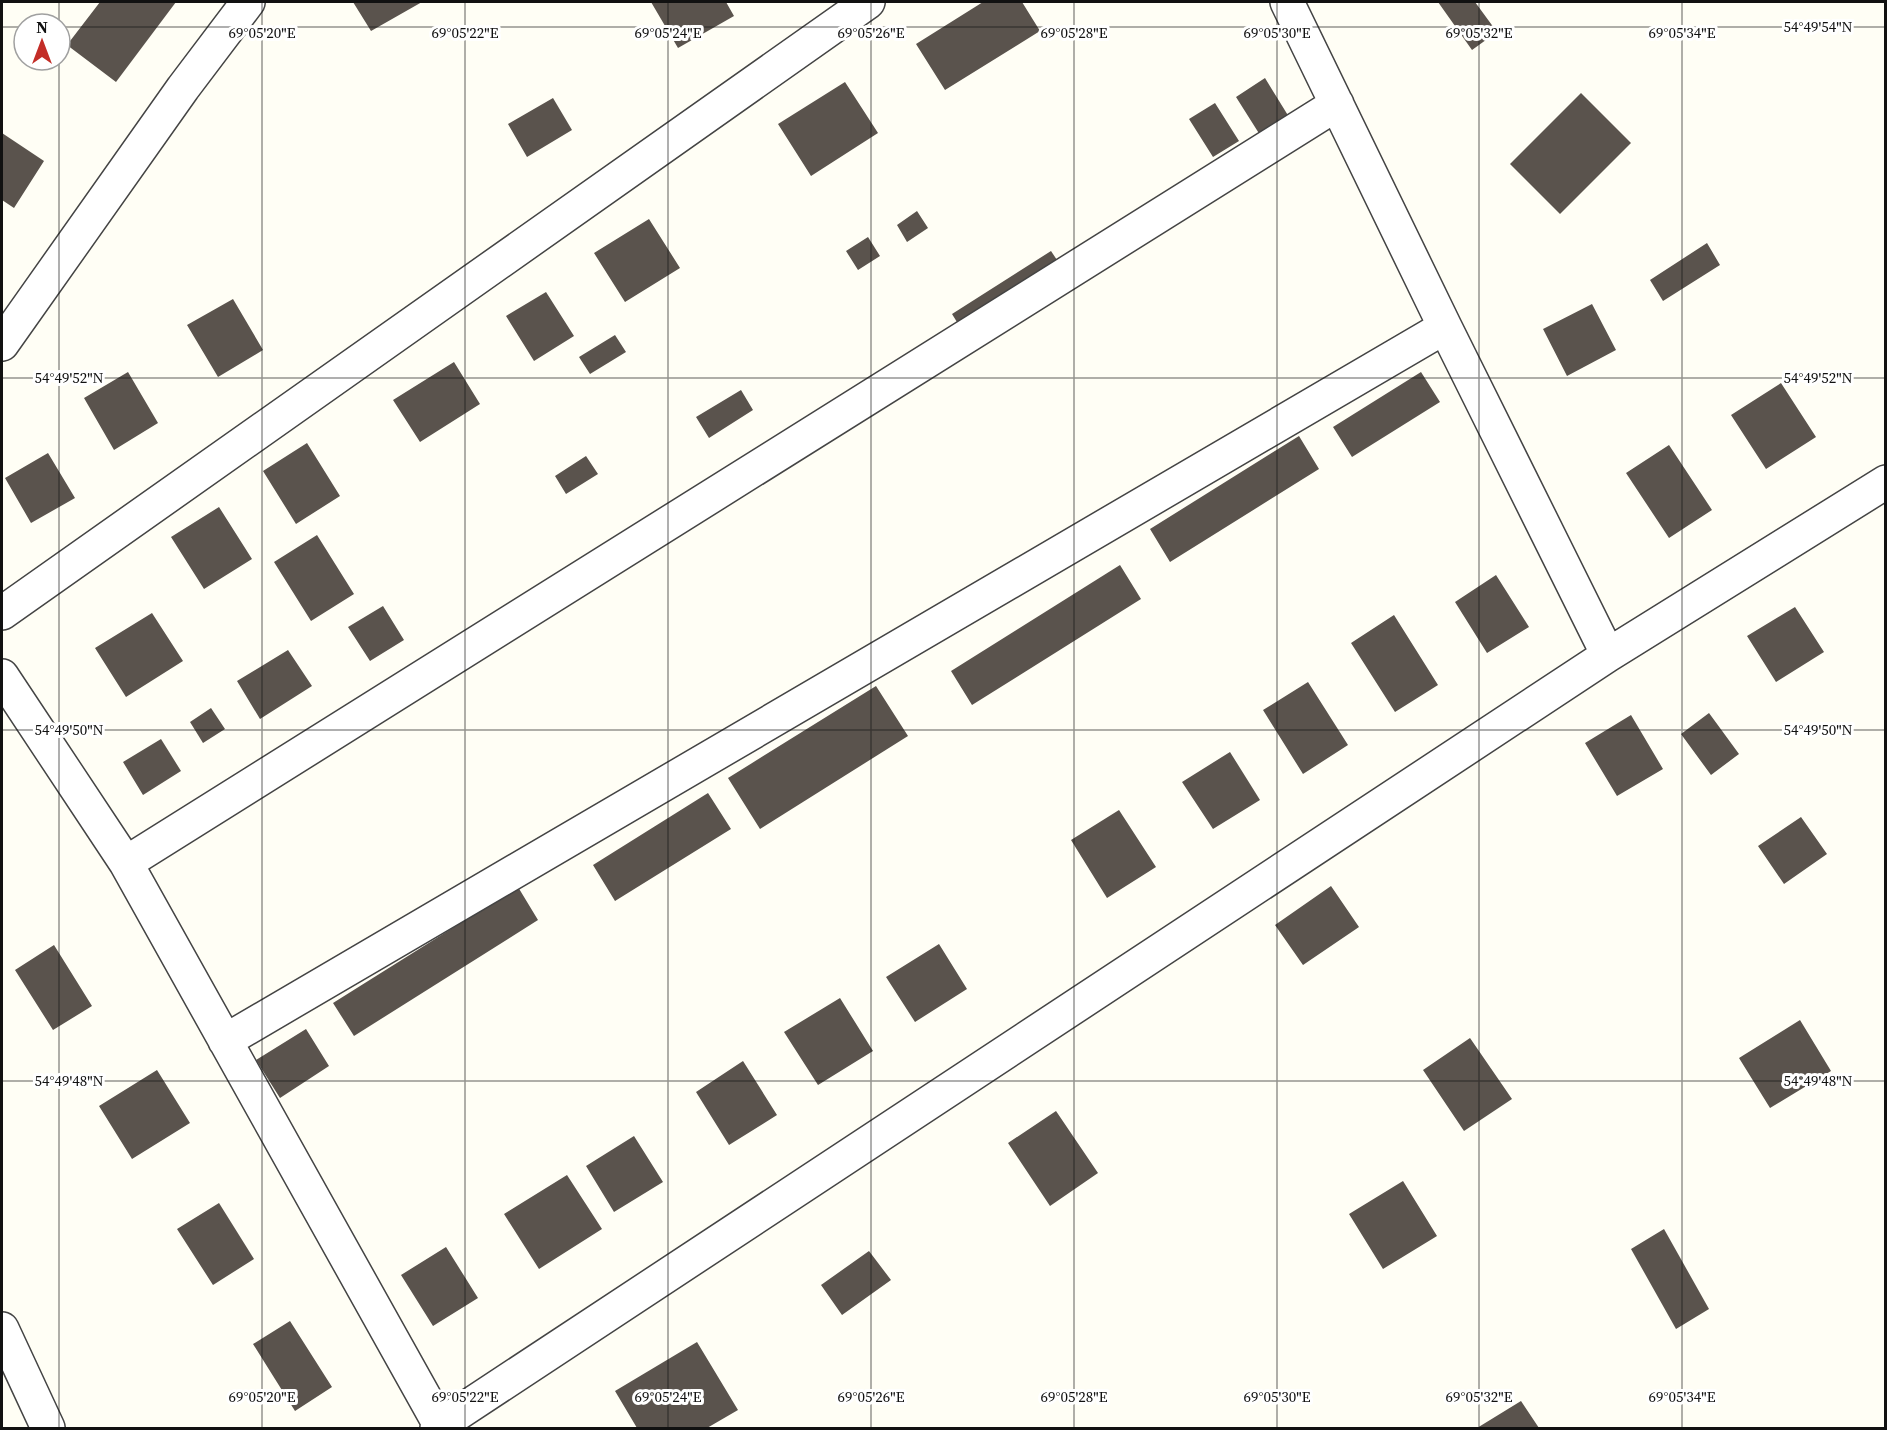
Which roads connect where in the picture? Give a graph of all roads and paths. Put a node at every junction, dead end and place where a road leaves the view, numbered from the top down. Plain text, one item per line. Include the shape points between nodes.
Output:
1 (248, 2) edge
2 (868, 2) edge
3 (1287, 2) edge
4 (1337, 104) junction
5 (1445, 327) junction
6 (2, 344) edge
7 (1886, 482) edge
8 (2, 613) edge
9 (1608, 655) junction
10 (2, 676) edge
11 (126, 863) junction
12 (225, 1041) junction
13 (2, 1329) edge
14 (439, 1426) edge
15 (48, 1428) edge

1 - 6 street
2 - 8 street
3 - 4 street
4 - 5 street
4 - 11 street
5 - 9 street
5 - 12 street
7 - 9 street
9 - 14 street
10 - 11 street
11 - 12 street
12 - 14 street
13 - 15 street

